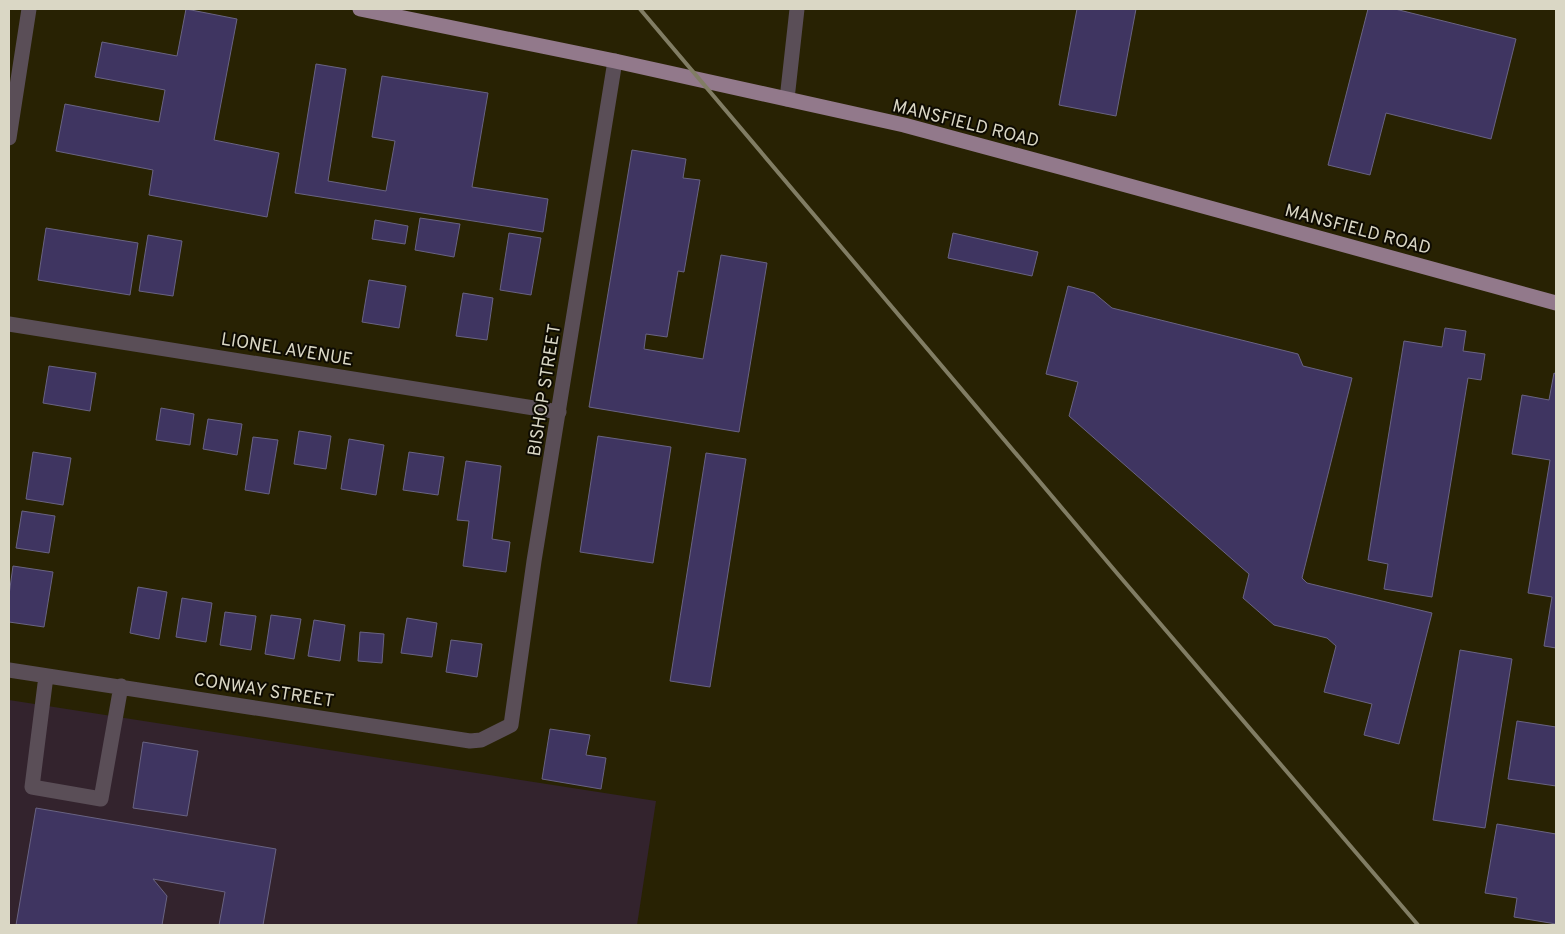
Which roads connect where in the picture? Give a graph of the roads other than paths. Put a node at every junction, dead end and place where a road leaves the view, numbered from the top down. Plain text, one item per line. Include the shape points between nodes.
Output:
1 (29, 9) edge
2 (360, 9) edge
3 (797, 9) edge
4 (614, 61) junction
5 (787, 100) junction
6 (9, 138) edge
7 (1556, 303) edge
8 (9, 324) edge
9 (559, 412) junction
10 (9, 670) edge
11 (46, 676) junction
12 (121, 686) junction
13 (510, 725) joint

1 - 6 street
2 - 4 main road, MANSFIELD ROAD
3 - 5 street
4 - 5 main road, MANSFIELD ROAD
4 - 9 street, BISHOP STREET
5 - 7 main road, MANSFIELD ROAD via 904,125
8 - 9 street, LIONEL AVENUE
9 - 13 street, BISHOP STREET
10 - 11 street, CONWAY STREET
11 - 12 street, CONWAY STREET
11 - 12 street via 32,787 101,799
12 - 13 street, CONWAY STREET via 470,741 481,740

